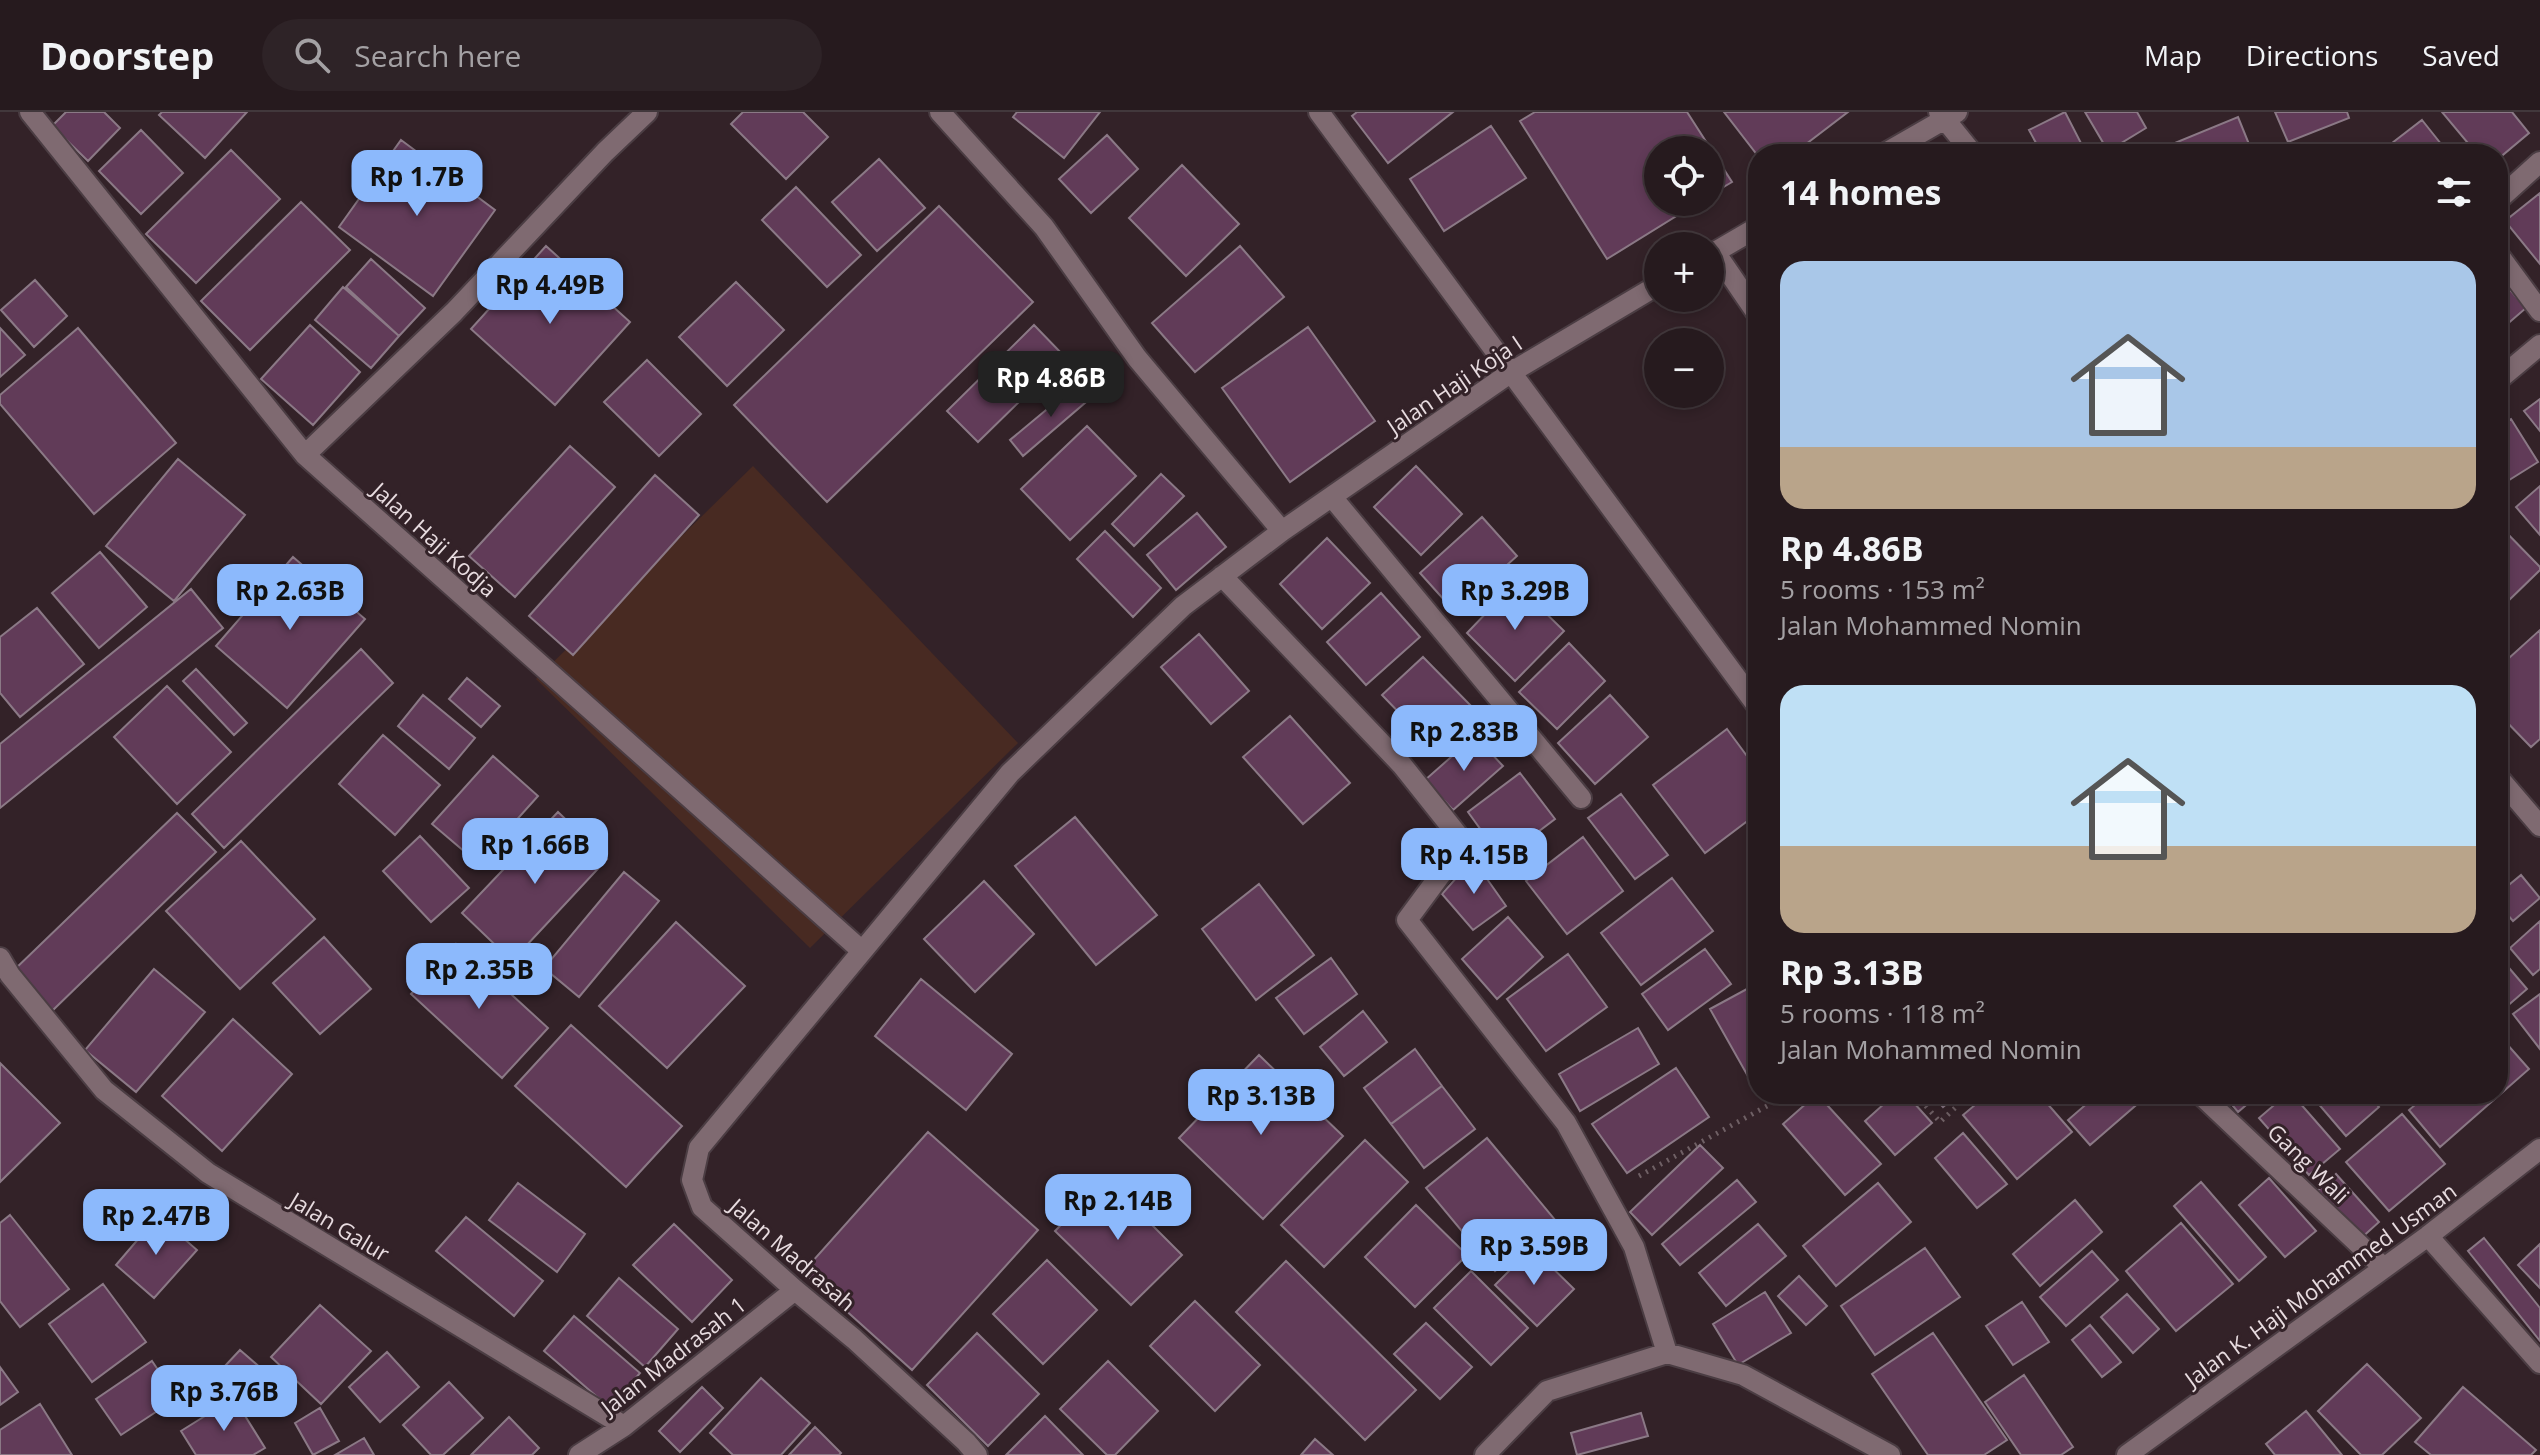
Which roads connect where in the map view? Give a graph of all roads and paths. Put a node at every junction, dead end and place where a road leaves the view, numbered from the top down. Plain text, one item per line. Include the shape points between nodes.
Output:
1 (30, 112) edge
2 (647, 112) edge
3 (940, 112) edge
4 (1319, 112) edge
5 (1947, 114) edge
6 (1900, 144) edge
7 (1966, 144) edge
8 (2540, 162) edge
9 (2508, 191) edge
10 (1748, 233) edge
11 (1724, 246) edge
12 (2508, 268) edge
13 (1724, 269) edge
14 (1644, 293) edge
15 (1748, 302) edge
16 (2540, 311) edge
17 (2540, 345) edge
18 (2508, 372) edge
19 (1510, 373) junction
20 (305, 455) junction
21 (1332, 497) junction
22 (1282, 531) junction
23 (1222, 576) junction
24 (1748, 694) edge
25 (2508, 789) edge
26 (1581, 798) dead end
27 (2540, 826) edge
28 (862, 951) junction
29 (3, 972) edge
30 (1771, 1104) edge
31 (1924, 1104) edge
32 (1959, 1104) edge
33 (2211, 1104) edge
34 (2540, 1149) edge
35 (1605, 1195) junction
36 (2428, 1236) junction
37 (2384, 1268) junction
38 (795, 1290) junction
39 (1667, 1353) junction
40 (2540, 1363) edge
41 (624, 1426) junction
42 (579, 1455) edge
43 (977, 1455) edge
44 (1485, 1455) edge
45 (1890, 1455) edge
46 (2127, 1455) edge

1 - 20 street, Jalan Haji Kodja
2 - 20 street via 454,312
3 - 22 street via 1044,227 1137,358
4 - 19 street
5 - 6 street
5 - 7 street
8 - 9 street
10 - 11 street
12 - 16 street
13 - 15 street
14 - 19 street, Jalan Haji Koja I
17 - 18 street
19 - 21 street, Jalan Haji Koja I
19 - 24 street
20 - 28 street, Jalan Haji Kodja
21 - 22 street, Jalan Haji Koja I
21 - 26 street
22 - 23 street, Jalan Haji Koja I
23 - 28 street, Jalan Madrasah via 1183,606 1010,773
23 - 35 street via 1402,765 1464,843 1407,920 1566,1123
25 - 27 street
28 - 38 street, Jalan Madrasah via 699,1148 692,1180 702,1207
29 - 41 street, Jalan Galur via 104,1090 208,1173
30 - 35 path
31 - 32 path via 1940,1122
33 - 37 street, Gang Wali
34 - 36 street, Jalan K. Haji Mohammed Usman
35 - 39 street via 1634,1247
36 - 37 street, Jalan K. Haji Mohammed Usman
36 - 40 street
37 - 46 street, Jalan K. Haji Mohammed Usman
38 - 41 street, Jalan Madrasah 1
38 - 43 street, Jalan Madrasah
39 - 44 street via 1547,1391
39 - 45 street via 1743,1375
41 - 42 street, Jalan Madrasah 1

